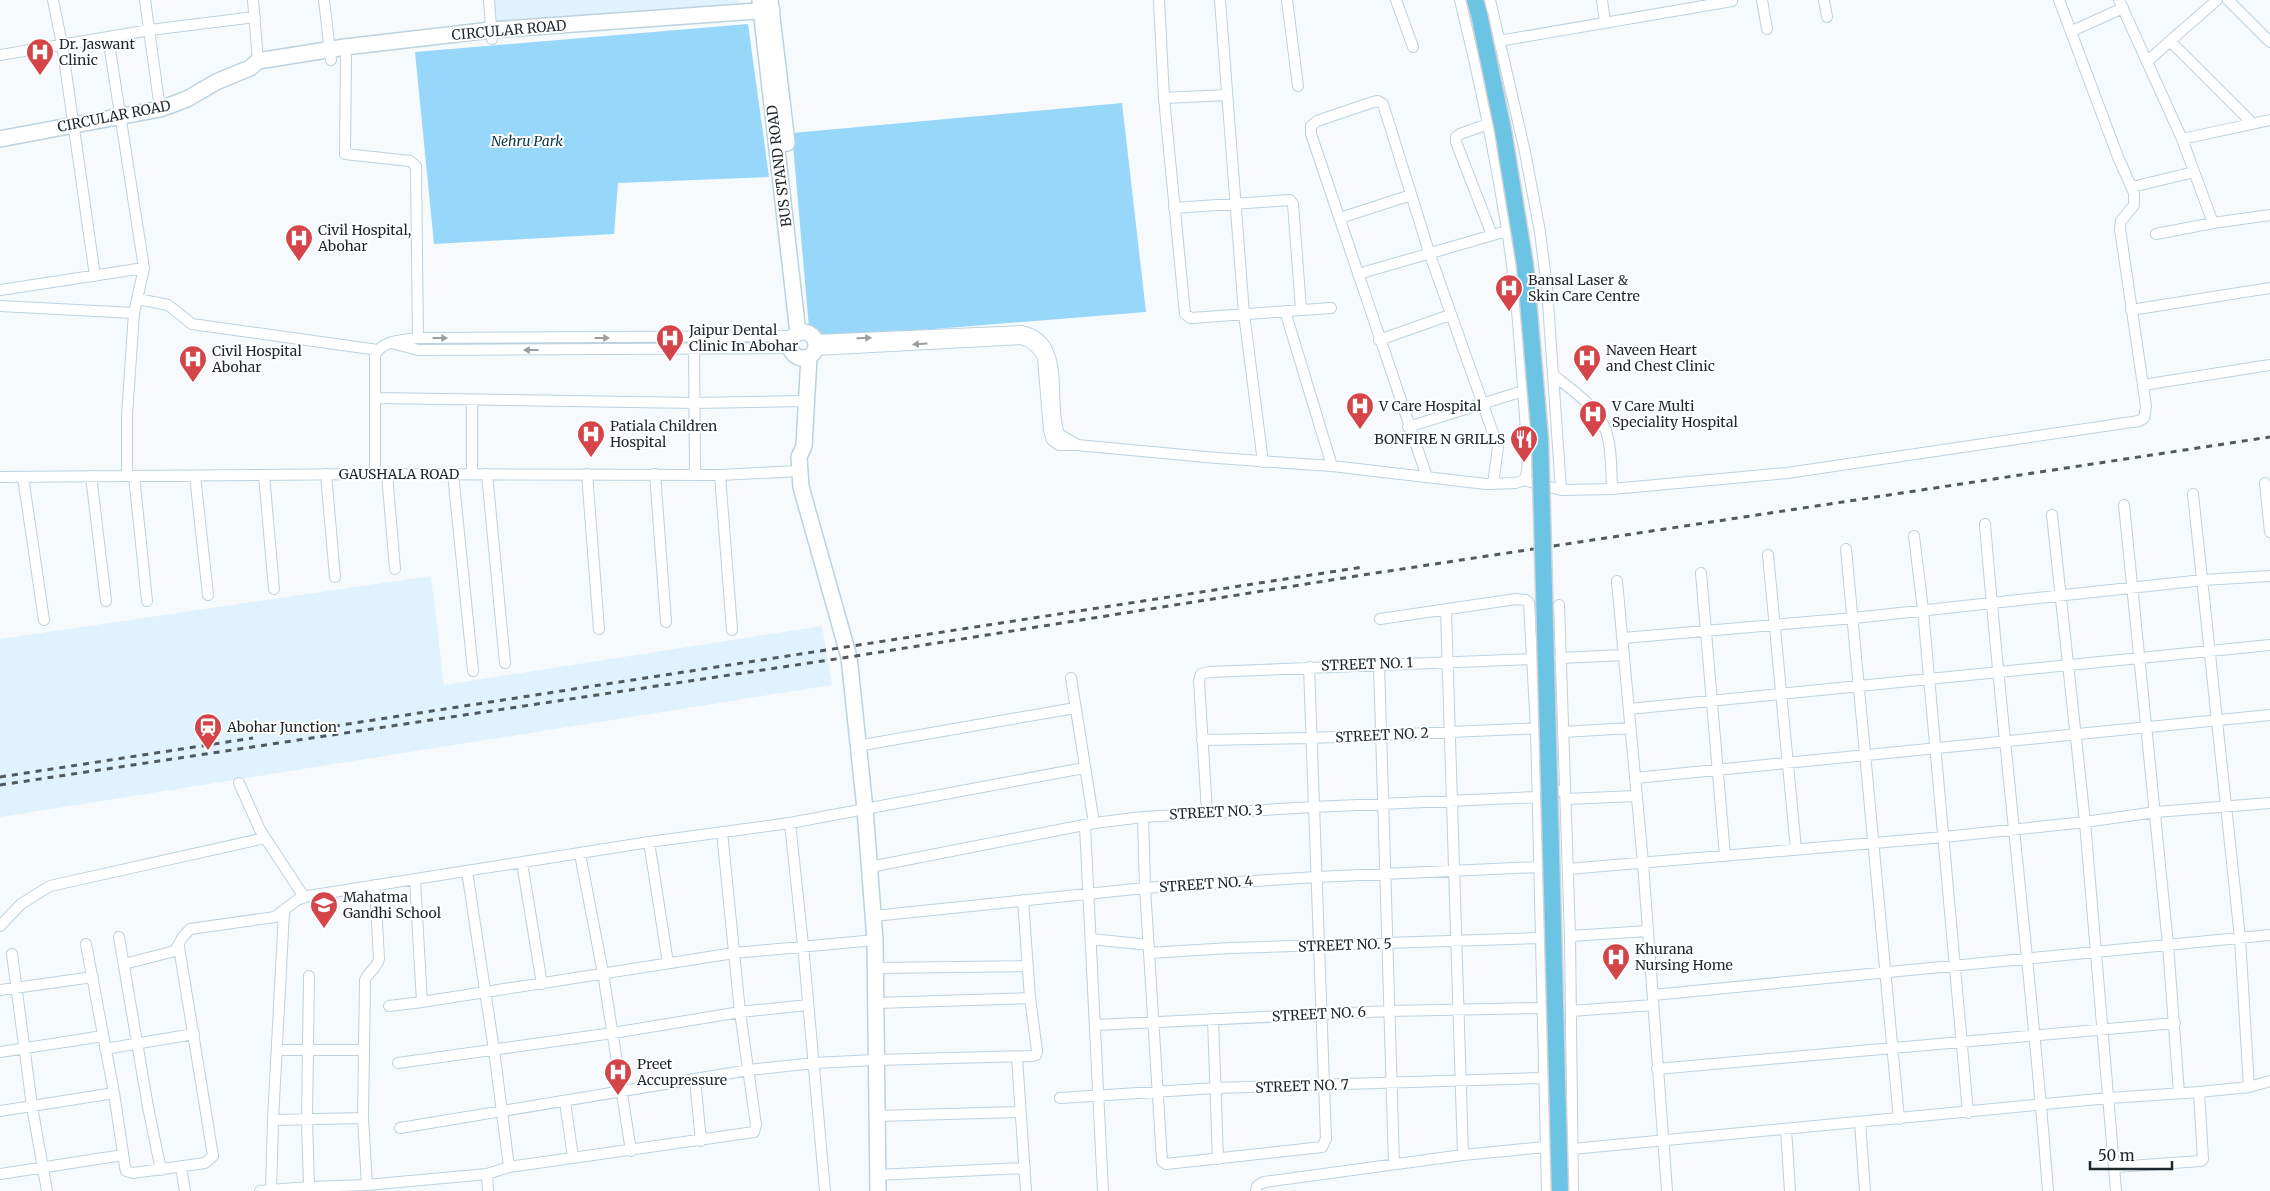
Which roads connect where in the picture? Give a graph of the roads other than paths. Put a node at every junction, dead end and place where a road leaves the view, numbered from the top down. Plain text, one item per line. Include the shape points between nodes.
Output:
1 (53, 0) edge
2 (145, 0) edge
3 (253, 0) edge
4 (324, 0) edge
5 (489, 0) edge
6 (1159, 0) edge
7 (1220, 0) edge
8 (1287, 0) edge
9 (1396, 0) edge
10 (1460, 0) edge
11 (1490, 0) edge
12 (1602, 0) edge
13 (1732, 0) edge
14 (1762, 0) edge
15 (1824, 0) edge
16 (2059, 0) edge
17 (2217, 0) edge
18 (2228, 0) edge
19 (1705, 2) edge
20 (2121, 4) edge
21 (1477, 7) edge
22 (766, 10) edge
23 (255, 17) junction
24 (1827, 17) dead end
25 (1606, 22) junction
26 (1767, 29) dead end
27 (150, 30) junction
28 (2072, 32) junction
29 (491, 34) junction
30 (108, 36) junction
31 (1499, 41) junction
32 (2170, 41) junction
33 (2270, 42) edge
34 (62, 44) junction
35 (1413, 47) dead end
36 (0, 55) edge
37 (336, 56) junction
38 (2148, 61) junction
39 (254, 65) junction
40 (1298, 86) dead end
41 (1227, 95) junction
42 (1164, 98) junction
43 (160, 110) junction
44 (121, 116) junction
45 (2270, 120) edge
46 (1488, 124) junction
47 (2254, 124) junction
48 (74, 125) junction
49 (0, 139) edge
50 (2182, 139) junction
51 (2194, 172) junction
52 (2132, 187) junction
53 (1411, 195) junction
54 (1236, 205) junction
55 (1174, 208) junction
56 (2270, 215) edge
57 (1340, 218) junction
58 (2213, 223) junction
59 (1507, 231) junction
60 (2156, 234) dead end
61 (1492, 235) junction
62 (1428, 252) junction
63 (144, 268) junction
64 (1358, 274) junction
65 (95, 276) junction
66 (2270, 288) edge
67 (0, 290) edge
68 (138, 299) junction
69 (0, 306) edge
70 (1331, 308) dead end
71 (1301, 310) junction
72 (2131, 310) junction
73 (1285, 311) junction
74 (134, 313) junction
75 (1244, 314) junction
76 (1450, 315) junction
77 (418, 338) junction
78 (695, 338) junction
79 (1379, 340) junction
80 (391, 343) junction
81 (803, 344) junction
82 (378, 350) junction
83 (694, 350) junction
84 (2270, 365) edge
85 (1553, 375) junction
86 (2143, 385) junction
87 (1523, 391) junction
88 (376, 398) junction
89 (472, 400) junction
90 (801, 401) junction
91 (1482, 402) junction
92 (694, 403) junction
93 (1408, 427) junction
94 (1263, 462) junction
95 (799, 464) junction
96 (1332, 466) junction
97 (326, 474) junction
98 (375, 474) junction
99 (387, 474) junction
100 (452, 474) junction
101 (472, 474) junction
102 (487, 474) junction
103 (587, 474) junction
104 (655, 474) junction
105 (695, 474) junction
106 (720, 474) junction
107 (264, 475) junction
108 (90, 476) junction
109 (130, 476) junction
110 (195, 476) junction
111 (0, 477) edge
112 (23, 477) junction
113 (1426, 478) junction
114 (1524, 480) junction
115 (1493, 484) junction
116 (2266, 484) dead end
117 (1561, 490) junction
118 (1612, 490) junction
119 (2193, 494) dead end
120 (2124, 505) dead end
121 (2052, 515) dead end
122 (1985, 524) dead end
123 (2270, 532) edge
124 (1914, 536) dead end
125 (1846, 549) dead end
126 (1768, 555) dead end
127 (395, 570) dead end
128 (1700, 573) dead end
129 (2270, 576) edge
130 (335, 578) dead end
131 (2203, 580) junction
132 (1617, 581) dead end
133 (2134, 588) junction
134 (274, 589) dead end
135 (208, 595) dead end
136 (2061, 595) junction
137 (106, 601) dead end
138 (147, 601) dead end
139 (1991, 603) junction
140 (1559, 604) dead end
141 (1446, 610) junction
142 (1923, 610) junction
143 (1854, 618) junction
144 (1380, 619) dead end
145 (44, 620) dead end
146 (666, 622) dead end
147 (1776, 624) junction
148 (599, 629) dead end
149 (732, 630) dead end
150 (1705, 630) junction
151 (1622, 638) junction
152 (2270, 645) edge
153 (2211, 650) junction
154 (1624, 655) junction
155 (2141, 657) junction
156 (1560, 658) junction
157 (1532, 659) junction
158 (1448, 662) junction
159 (506, 663) dead end
160 (1379, 664) junction
161 (2067, 666) junction
162 (1309, 667) junction
163 (473, 671) dead end
164 (1999, 672) junction
165 (1071, 678) dead end
166 (1929, 679) junction
167 (1860, 685) junction
168 (1781, 694) junction
169 (1712, 701) junction
170 (1075, 708) junction
171 (1629, 709) junction
172 (2270, 715) edge
173 (2218, 720) junction
174 (2148, 727) junction
175 (1563, 728) junction
176 (1630, 728) junction
177 (1536, 729) junction
178 (1452, 732) junction
179 (1382, 735) junction
180 (2075, 735) junction
181 (1311, 738) junction
182 (1202, 740) junction
183 (2005, 742) junction
184 (858, 746) junction
185 (1936, 748) junction
186 (1866, 755) junction
187 (1788, 763) junction
188 (1084, 768) junction
189 (1718, 770) junction
190 (1635, 778) junction
191 (239, 784) dead end
192 (1566, 794) junction
193 (1636, 796) junction
194 (1538, 797) junction
195 (1453, 801) junction
196 (2270, 803) edge
197 (1384, 804) junction
198 (1313, 807) junction
199 (2227, 807) junction
200 (865, 809) junction
201 (1207, 812) junction
202 (2156, 812) junction
203 (1143, 817) junction
204 (2085, 822) junction
205 (790, 823) junction
206 (1090, 825) junction
207 (2013, 830) junction
208 (722, 832) junction
209 (1944, 837) junction
210 (266, 838) junction
211 (650, 842) junction
212 (1874, 842) junction
213 (1796, 849) junction
214 (580, 854) junction
215 (1725, 856) junction
216 (522, 863) junction
217 (1643, 863) junction
218 (870, 867) junction
219 (1539, 867) junction
220 (1568, 869) junction
221 (1454, 870) junction
222 (467, 871) junction
223 (1386, 874) junction
224 (1317, 877) junction
225 (415, 880) junction
226 (375, 885) junction
227 (1145, 888) junction
228 (1089, 892) junction
229 (304, 897) junction
230 (1023, 900) junction
231 (284, 912) junction
232 (874, 916) junction
233 (0, 926) edge
234 (1648, 931) junction
235 (2270, 935) edge
236 (1570, 936) junction
237 (119, 938) dead end
238 (1540, 938) junction
239 (2240, 938) junction
240 (1091, 939) junction
241 (875, 940) junction
242 (1456, 941) junction
243 (1388, 943) junction
244 (86, 944) dead end
245 (2168, 944) junction
246 (803, 945) junction
247 (1318, 946) junction
248 (179, 947) junction
249 (1149, 949) junction
250 (2096, 952) junction
251 (734, 953) junction
252 (12, 954) dead end
253 (2027, 958) junction
254 (668, 963) junction
255 (124, 964) junction
256 (1954, 965) junction
257 (1028, 966) junction
258 (875, 968) junction
259 (603, 973) junction
260 (1885, 973) junction
261 (309, 976) dead end
262 (93, 977) junction
263 (542, 984) junction
264 (16, 988) junction
265 (0, 990) edge
266 (484, 992) junction
267 (1030, 998) junction
268 (1653, 1000) junction
269 (422, 1002) junction
270 (876, 1003) junction
271 (808, 1005) junction
272 (388, 1006) dead end
273 (1542, 1008) junction
274 (1459, 1009) junction
275 (1390, 1011) junction
276 (1571, 1011) junction
277 (740, 1012) junction
278 (1320, 1014) junction
279 (1213, 1019) junction
280 (1154, 1022) junction
281 (2175, 1023) junction
282 (1096, 1025) junction
283 (2104, 1029) junction
284 (613, 1033) junction
285 (194, 1034) junction
286 (2036, 1034) junction
287 (103, 1036) junction
288 (1962, 1042) junction
289 (137, 1044) junction
290 (1893, 1048) junction
291 (25, 1049) junction
292 (105, 1049) junction
293 (278, 1050) junction
294 (364, 1050) junction
295 (494, 1050) junction
296 (307, 1051) junction
297 (0, 1052) edge
298 (1017, 1057) junction
299 (875, 1060) junction
300 (398, 1063) dead end
301 (814, 1063) junction
302 (1657, 1069) junction
303 (748, 1070) junction
304 (1543, 1078) junction
305 (695, 1079) junction
306 (1461, 1080) junction
307 (2270, 1081) edge
308 (1392, 1082) junction
309 (1324, 1086) junction
310 (2249, 1087) junction
311 (1216, 1088) junction
312 (623, 1092) junction
313 (1158, 1092) junction
314 (2199, 1092) junction
315 (114, 1093) junction
316 (2179, 1094) junction
317 (1098, 1096) junction
318 (1060, 1098) dead end
319 (2109, 1098) junction
320 (564, 1102) junction
321 (2042, 1105) junction
322 (32, 1106) junction
323 (0, 1111) edge
324 (502, 1112) junction
325 (1020, 1112) junction
326 (1968, 1113) junction
327 (876, 1116) junction
328 (363, 1118) junction
329 (1899, 1119) junction
330 (273, 1120) junction
331 (307, 1120) junction
332 (1860, 1122) junction
333 (400, 1128) dead end
334 (1786, 1129) junction
335 (1663, 1140) junction
336 (701, 1141) junction
337 (1545, 1147) junction
338 (1572, 1149) junction
339 (631, 1151) junction
340 (1463, 1155) junction
341 (123, 1156) junction
342 (572, 1157) junction
343 (1218, 1159) junction
344 (1394, 1164) junction
345 (44, 1167) junction
346 (181, 1167) junction
347 (509, 1167) junction
348 (2114, 1167) junction
349 (1025, 1168) junction
350 (161, 1170) junction
351 (0, 1174) edge
352 (487, 1174) junction
353 (877, 1175) junction
354 (367, 1185) junction
355 (310, 1187) junction
356 (384, 1187) edge
357 (271, 1190) edge
358 (47, 1191) edge
359 (185, 1191) edge
360 (260, 1191) edge
361 (488, 1191) edge
362 (825, 1191) edge
363 (878, 1191) edge
364 (1026, 1191) edge
365 (1103, 1191) edge
366 (1256, 1191) edge
367 (1547, 1191) edge
368 (1560, 1191) edge
369 (1573, 1191) edge
370 (1667, 1191) edge
371 (1790, 1191) edge
372 (1865, 1191) edge
373 (2048, 1191) edge
374 (2116, 1191) edge

1 - 34 street
2 - 27 street
3 - 23 street
4 - 37 street
5 - 29 street
6 - 42 street
7 - 41 street
8 - 40 street
9 - 35 street
10 - 46 street
11 - 31 street
12 - 25 street
13 - 19 street
14 - 26 street
15 - 24 street
16 - 28 street
17 - 32 street
18 - 33 street
19 - 25 street
20 - 28 street
20 - 38 street
21 - 368 main road, bridge via 1503,130 1525,265 1540,439
22 - 29 main road, CIRCULAR ROAD
22 - 81 main road, BUS STAND ROAD
23 - 27 street
23 - 39 street
25 - 31 street
27 - 30 street
27 - 43 street
28 - 52 street
29 - 37 main road, CIRCULAR ROAD
30 - 34 street
30 - 44 street
31 - 85 street via 1540,232
32 - 38 street
32 - 47 street
34 - 36 street
34 - 48 street
37 - 39 main road, CIRCULAR ROAD via 260,70
37 - 77 street via 345,154 410,161 416,166
38 - 50 street
39 - 43 main road, CIRCULAR ROAD
41 - 42 street
41 - 54 street
42 - 55 street
43 - 44 main road, CIRCULAR ROAD
44 - 48 main road, CIRCULAR ROAD
44 - 63 street
45 - 47 street
46 - 59 street
46 - 61 street via 1460,134 1456,142
47 - 50 street
48 - 49 main road, CIRCULAR ROAD
48 - 65 street
50 - 51 street
51 - 52 street
51 - 58 street
52 - 72 street via 2134,205 2121,221 2120,229
53 - 57 street
53 - 57 street via 1383,104 1372,102 1311,126
53 - 62 street
54 - 55 street
54 - 71 street via 1286,199 1293,204
54 - 75 street
55 - 75 street via 1185,314 1191,318
56 - 58 street
57 - 64 street
58 - 60 street
59 - 61 street
59 - 87 street
61 - 62 street
62 - 64 street
62 - 76 street
63 - 65 street
63 - 68 street
64 - 79 street
65 - 67 street
66 - 72 street
68 - 74 street
68 - 82 street via 168,304 192,324
69 - 74 street
70 - 71 street
71 - 73 street
72 - 86 street
73 - 75 street
73 - 96 street
74 - 109 street via 127,415
75 - 94 street
76 - 79 street
76 - 91 street
77 -> 78 street
77 - 80 street
78 - 81 street
78 - 83 street
79 - 93 street
80 - 82 street
83 -> 80 street via 418,350
81 - 83 street
81 - 90 main road, BUS STAND ROAD
81 - 94 street via 1031,333 1042,342 1047,357 1058,429 1064,438 1077,445
82 - 88 street via 375,356
83 - 92 street
84 - 86 street
85 - 117 street
85 - 118 street via 1601,419 1609,448
86 - 118 street via 2146,412 2139,422 1787,473
87 - 91 street
87 - 114 street via 1528,457
88 - 89 street
88 - 98 street
89 - 92 street
89 - 101 street
90 - 92 street
90 - 95 main road, BUS STAND ROAD via 794,446
91 - 93 street
91 - 115 street via 1498,447
92 - 105 street
93 - 113 street
94 - 96 street
95 - 106 street, GAUSHALA ROAD
95 - 184 main road, BUS STAND ROAD via 805,506 849,657
96 - 113 street
97 - 98 street, GAUSHALA ROAD
97 - 107 street, GAUSHALA ROAD
97 - 130 street
98 - 99 street, GAUSHALA ROAD
99 - 100 street, GAUSHALA ROAD
99 - 127 street
100 - 101 street, GAUSHALA ROAD
100 - 163 street
101 - 102 street, GAUSHALA ROAD
102 - 103 street, GAUSHALA ROAD
102 - 159 street
103 - 104 street, GAUSHALA ROAD
103 - 148 street
104 - 105 street, GAUSHALA ROAD
104 - 146 street
105 - 106 street, GAUSHALA ROAD
106 - 149 street
107 - 110 street, GAUSHALA ROAD
107 - 134 street
108 - 109 street, GAUSHALA ROAD
108 - 112 street, GAUSHALA ROAD
108 - 137 street
109 - 110 street, GAUSHALA ROAD
109 - 138 street
110 - 135 street
111 - 112 street, GAUSHALA ROAD
112 - 145 street
113 - 115 street
114 - 115 street
114 - 117 street
116 - 123 street
117 - 118 street
119 - 131 street
120 - 133 street
121 - 136 street
122 - 139 street
124 - 142 street
125 - 143 street
126 - 147 street
128 - 150 street
129 - 131 street
131 - 133 street
131 - 153 street
132 - 151 street
133 - 136 street
133 - 155 street
136 - 139 street
136 - 161 street
139 - 142 street
139 - 164 street
140 - 156 street
141 - 144 street
141 - 157 street via 1526,600 1529,604
141 - 158 street
142 - 143 street
142 - 166 street
143 - 147 street
143 - 167 street
147 - 150 street
147 - 168 street
150 - 151 street
150 - 169 street
151 - 154 street
152 - 153 street
153 - 155 street
153 - 173 street
154 - 156 street
154 - 171 street
155 - 161 street
155 - 174 street
156 - 175 street
157 - 158 street, STREET NO. 1
157 - 177 street
158 - 160 street, STREET NO. 1
158 - 178 street
160 - 162 street, STREET NO. 1
160 - 179 street
161 - 164 street
161 - 180 street
162 - 181 street
162 - 182 street, STREET NO. 1 via 1202,674 1199,681
164 - 166 street
164 - 183 street
165 - 170 street
166 - 167 street
166 - 185 street
167 - 168 street
167 - 186 street
168 - 169 street
168 - 187 street
169 - 171 street
169 - 189 street
170 - 184 street
170 - 188 street
171 - 176 street
172 - 173 street
173 - 174 street
173 - 199 street
174 - 180 street
174 - 202 street
175 - 176 street, STREET NO. 2
175 - 177 street, STREET NO. 2
175 - 192 street
176 - 190 street
177 - 178 street, STREET NO. 2
177 - 194 street
178 - 179 street, STREET NO. 2
178 - 195 street
179 - 181 street, STREET NO. 2
179 - 197 street
180 - 183 street
180 - 204 street
181 - 182 street, STREET NO. 2
181 - 198 street
182 - 201 street
183 - 185 street
183 - 207 street
184 - 200 main road, BUS STAND ROAD
185 - 186 street
185 - 209 street
186 - 187 street
186 - 212 street
187 - 189 street
187 - 213 street
188 - 200 street
188 - 206 street
189 - 190 street
189 - 215 street
190 - 193 street
191 - 210 street
192 - 193 street, STREET NO. 3
192 - 194 street, STREET NO. 3
192 - 220 street
193 - 217 street
194 - 195 street, STREET NO. 3
194 - 219 street
195 - 197 street, STREET NO. 3
195 - 221 street
196 - 199 street
197 - 198 street, STREET NO. 3
197 - 223 street
198 - 201 street, STREET NO. 3
198 - 224 street
199 - 202 street
199 - 239 street
200 - 205 street
200 - 218 main road, BUS STAND ROAD
201 - 203 street, STREET NO. 3
202 - 204 street
202 - 245 street
203 - 206 street, STREET NO. 3
203 - 227 street
204 - 207 street
204 - 250 street
205 - 208 street
205 - 246 street
206 - 218 street, STREET NO. 3
206 - 228 street
207 - 209 street
207 - 253 street
208 - 211 street
208 - 251 street
209 - 212 street
209 - 256 street
210 - 229 street
210 - 233 street via 50,886 21,904
211 - 214 street
211 - 254 street
212 - 213 street
212 - 260 street
213 - 215 street
214 - 216 street
214 - 259 street
215 - 217 street
216 - 222 street
216 - 263 street
217 - 220 street
217 - 234 street
218 - 232 main road, BUS STAND ROAD
219 - 221 street, STREET NO. 4
219 - 238 street
220 - 236 street
221 - 223 street, STREET NO. 4
221 - 242 street
222 - 225 street
222 - 266 street
223 - 224 street, STREET NO. 4
223 - 243 street
224 - 227 street, STREET NO. 4
224 - 247 street
225 - 226 street
225 - 269 street
226 - 229 street
226 - 294 street via 379,959 366,980
227 - 228 street, STREET NO. 4
227 - 249 street
228 - 230 street, STREET NO. 4
228 - 240 street
229 - 231 street
230 - 232 street, STREET NO. 4
230 - 257 street
231 - 248 street via 269,919 190,929
231 - 293 street
232 - 241 main road, BUS STAND ROAD
234 - 236 street
234 - 268 street
235 - 239 street
236 - 276 street
237 - 255 street
238 - 242 street, STREET NO. 5
238 - 273 street
239 - 245 street
239 - 310 street
240 - 249 street, STREET NO. 5
240 - 282 street
241 - 246 street
241 - 258 main road, BUS STAND ROAD
242 - 243 street, STREET NO. 5
242 - 274 street
243 - 247 street, STREET NO. 5
243 - 275 street
244 - 262 street
245 - 250 street
245 - 281 street
246 - 251 street
246 - 271 street
247 - 249 street, STREET NO. 5
247 - 278 street
248 - 255 street via 169,954
248 - 285 street
249 - 280 street
250 - 253 street
250 - 283 street
251 - 254 street
251 - 277 street
252 - 264 street
253 - 256 street
253 - 286 street
254 - 259 street
255 - 289 street
256 - 260 street
256 - 288 street
257 - 258 street
257 - 267 street
258 - 270 main road, BUS STAND ROAD
259 - 263 street
259 - 284 street
260 - 268 street
260 - 290 street
261 - 296 street
262 - 264 street
262 - 287 street
263 - 266 street
264 - 265 street
264 - 291 street
266 - 269 street
266 - 295 street
267 - 270 street
267 - 298 street via 1037,1051 1036,1055
268 - 276 street
268 - 302 street
269 - 272 street
270 - 299 main road, BUS STAND ROAD
271 - 277 street
271 - 301 street
273 - 274 street, STREET NO. 6
273 - 304 street
274 - 275 street, STREET NO. 6
274 - 306 street
275 - 278 street, STREET NO. 6
275 - 308 street
276 - 338 street
277 - 284 street
277 - 303 street
278 - 279 street, STREET NO. 6
278 - 309 street
279 - 280 street, STREET NO. 6
279 - 311 street
280 - 282 street, STREET NO. 6
280 - 313 street
281 - 283 street
281 - 316 street
282 - 317 street
283 - 286 street
283 - 319 street
284 - 295 street
284 - 312 street
285 - 289 street
285 - 346 street via 214,1151 211,1160
286 - 288 street
286 - 321 street
287 - 291 street
287 - 292 street
288 - 290 street
288 - 326 street
289 - 292 street
289 - 350 street
290 - 302 street
290 - 329 street
291 - 297 street
291 - 322 street
292 - 315 street
293 - 296 street
293 - 330 street
294 - 296 street
294 - 328 street
295 - 300 street
295 - 324 street
296 - 331 street
298 - 299 street
298 - 325 street
299 - 301 street
299 - 327 main road, BUS STAND ROAD
301 - 303 street
301 - 362 street
302 - 335 street
303 - 305 street
303 - 336 street via 756,1125 754,1132
304 - 306 street, STREET NO. 7
304 - 337 street
305 - 312 street
305 - 336 street
306 - 308 street, STREET NO. 7
306 - 340 street
307 - 310 street
308 - 309 street, STREET NO. 7
308 - 344 street
309 - 311 street, STREET NO. 7
309 - 343 street via 1324,1145
310 - 314 street
311 - 313 street, STREET NO. 7
311 - 343 street
312 - 320 street
312 - 339 street
313 - 317 street, STREET NO. 7
313 - 343 street via 1163,1163
314 - 316 street
314 - 348 street via 2204,1159
315 - 322 street
315 - 341 street
316 - 319 street
317 - 318 street, STREET NO. 7
317 - 365 street
319 - 321 street
319 - 348 street
320 - 324 street
320 - 342 street
321 - 326 street
321 - 373 street
322 - 323 street
322 - 345 street
324 - 333 street
324 - 347 street
325 - 327 street
325 - 349 street
326 - 329 street
327 - 353 main road, BUS STAND ROAD
328 - 331 street
328 - 354 street
329 - 332 street
330 - 331 street
330 - 357 street
331 - 355 street
332 - 334 street
332 - 372 street
334 - 335 street
334 - 371 street
335 - 338 street
335 - 370 street
336 - 339 street
337 - 340 street
337 - 367 street
338 - 369 street
339 - 342 street
340 - 344 street
341 - 345 street
341 - 350 street via 126,1171
342 - 347 street
344 - 366 street via 1264,1182 1257,1186
345 - 351 street
345 - 358 street
346 - 350 street
346 - 359 street
347 - 352 street
348 - 374 street
349 - 353 street
349 - 364 street
352 - 356 street
352 - 361 street
353 - 363 main road, BUS STAND ROAD
354 - 355 street
354 - 356 street
355 - 357 street
357 - 360 street

